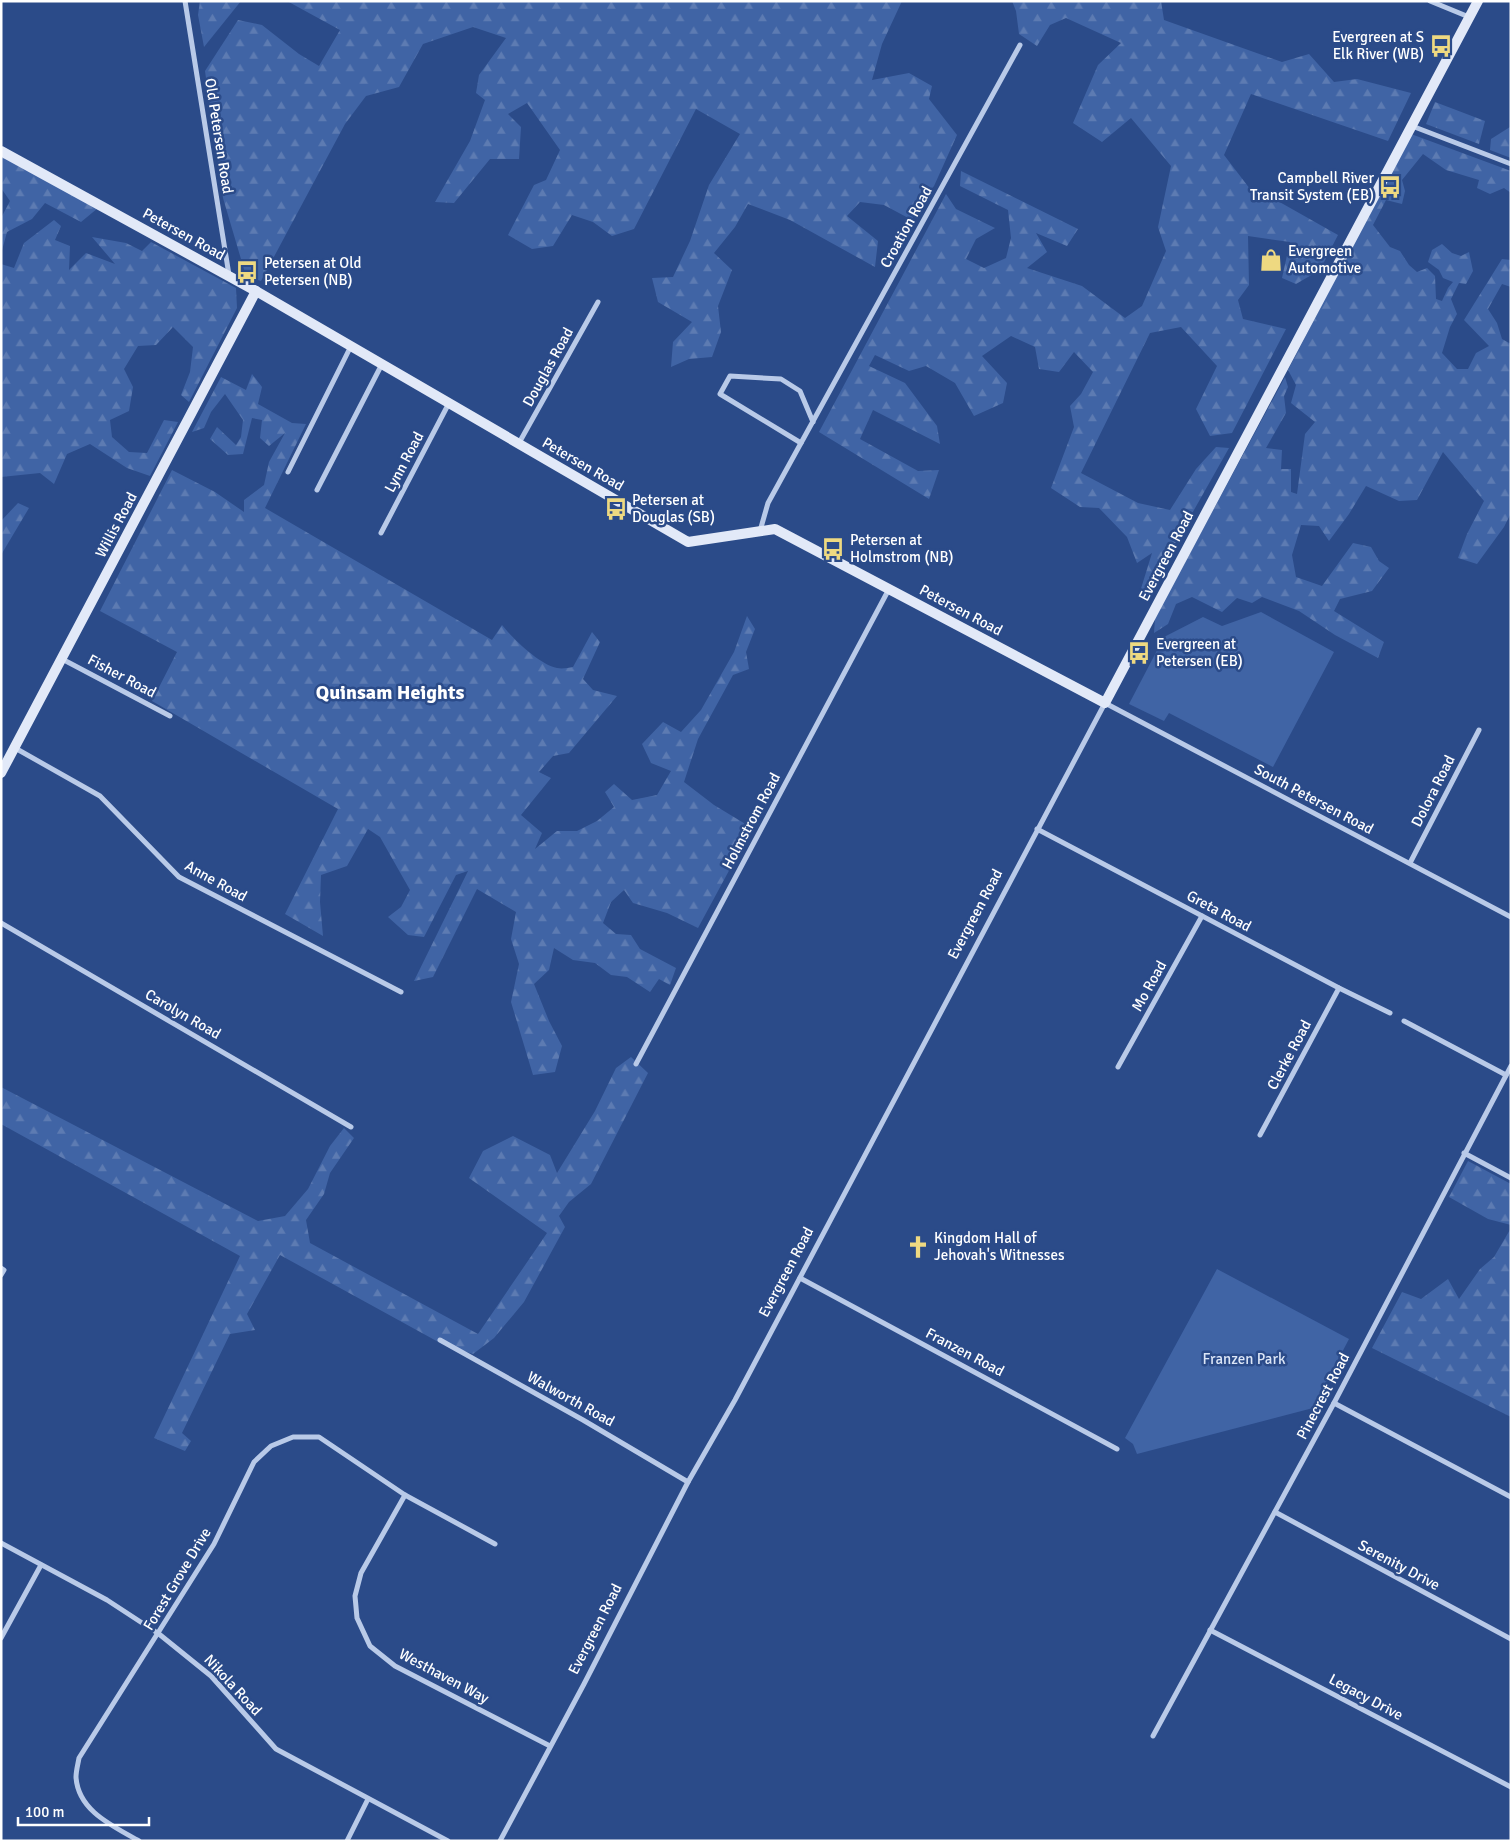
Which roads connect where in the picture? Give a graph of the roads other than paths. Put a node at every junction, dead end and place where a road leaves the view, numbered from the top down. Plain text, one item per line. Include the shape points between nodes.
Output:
1 (185, 1) edge
2 (1430, 1) edge
3 (1478, 1) edge
4 (1470, 17) junction
5 (1020, 45) dead end
6 (1412, 126) junction
7 (1, 151) edge
8 (1511, 164) edge
9 (229, 276) junction
10 (256, 291) junction
11 (598, 302) dead end
12 (351, 346) junction
13 (382, 364) junction
14 (449, 403) junction
15 (813, 422) junction
16 (801, 443) junction
17 (519, 444) junction
18 (288, 472) dead end
19 (317, 490) dead end
20 (760, 532) junction
21 (381, 533) dead end
22 (889, 589) junction
23 (62, 659) junction
24 (1105, 703) junction
25 (170, 716) dead end
26 (1478, 730) dead end
27 (15, 748) junction
28 (1, 773) edge
29 (1037, 828) junction
30 (1410, 863) junction
31 (1202, 916) junction
32 (1511, 918) edge
33 (1, 923) edge
34 (1339, 988) junction
35 (401, 992) dead end
36 (1390, 1013) dead end
37 (1404, 1020) dead end
38 (636, 1064) dead end
39 (1511, 1066) edge
40 (1118, 1067) dead end
41 (1506, 1075) junction
42 (352, 1127) dead end
43 (1260, 1135) dead end
44 (1464, 1153) junction
45 (1511, 1178) edge
46 (1, 1268) edge
47 (1, 1275) edge
48 (800, 1278) junction
49 (440, 1340) dead end
50 (1334, 1403) junction
51 (1118, 1449) dead end
52 (688, 1482) junction
53 (405, 1495) junction
54 (1511, 1497) edge
55 (1275, 1512) junction
56 (1, 1543) edge
57 (495, 1544) dead end
58 (41, 1565) junction
59 (1210, 1630) junction
60 (159, 1634) junction
61 (1, 1638) edge
62 (1511, 1639) edge
63 (1153, 1736) dead end
64 (550, 1746) junction
65 (1511, 1787) edge
66 (368, 1799) junction
67 (139, 1841) edge
68 (347, 1841) edge
69 (448, 1841) edge
70 (500, 1841) edge

1 - 9 street, Old Petersen Road
2 - 4 street
3 - 4 street, Evergreen Road
4 - 6 street, Evergreen Road
5 - 15 street, Croation Road
6 - 8 street
6 - 24 street, Evergreen Road
7 - 9 street, Petersen Road
9 - 10 street, Petersen Road
10 - 12 street, Petersen Road
10 - 23 street, Willis Road
11 - 17 street, Douglas Road
12 - 13 street, Petersen Road
12 - 18 street
13 - 14 street, Petersen Road
13 - 19 street
14 - 17 street, Petersen Road
14 - 21 street, Lynn Road
15 - 16 street, Croation Road
15 - 16 street via 800,391 781,379 730,376 720,394
16 - 20 street, Croation Road via 768,504
17 - 20 street, Petersen Road via 688,542
20 - 22 street, Petersen Road via 775,529
22 - 24 street, Petersen Road
22 - 38 street, Holmstrom Road
23 - 25 street, Fisher Road
23 - 27 street, Willis Road
24 - 29 street, Evergreen Road
24 - 30 street, South Petersen Road
26 - 30 street, Dolora Road
27 - 28 street, Willis Road
27 - 35 street, Anne Road via 100,796 179,877
29 - 31 street, Greta Road
29 - 48 street, Evergreen Road
30 - 32 street, South Petersen Road
31 - 34 street, Greta Road
31 - 40 street, Mo Road
33 - 42 street, Carolyn Road
34 - 36 street, Greta Road
34 - 43 street, Clerke Road
37 - 41 street
39 - 41 street, Pinecrest Road
41 - 44 street, Pinecrest Road
44 - 45 street
44 - 50 street, Pinecrest Road
46 - 47 street via 4,1270
48 - 51 street, Franzen Road
48 - 52 street, Evergreen Road
49 - 52 street, Walworth Road
50 - 54 street
50 - 55 street, Pinecrest Road
52 - 64 street, Evergreen Road
53 - 57 street, Forest Grove Drive
53 - 60 street, Forest Grove Drive via 319,1437 293,1436 271,1446 254,1462 214,1544
53 - 64 street, Westhaven Way via 361,1573 355,1596 357,1618 370,1646 395,1666
55 - 59 street, Pinecrest Road
55 - 62 street, Serenity Drive
56 - 58 street, Nikola Road
58 - 60 street, Nikola Road via 107,1600
58 - 61 street
59 - 63 street, Pinecrest Road
59 - 65 street, Legacy Drive
60 - 66 street, Nikola Road via 211,1676 276,1749
60 - 67 street, Forest Grove Drive via 79,1758 76,1778 91,1811
64 - 70 street, Evergreen Road
66 - 68 street
66 - 69 street, Nikola Road

